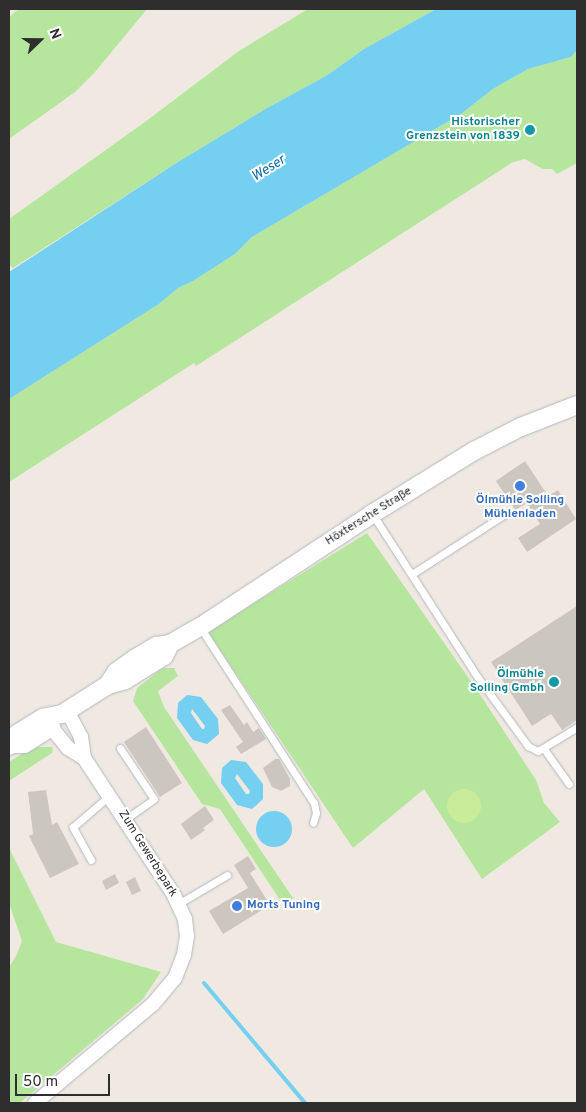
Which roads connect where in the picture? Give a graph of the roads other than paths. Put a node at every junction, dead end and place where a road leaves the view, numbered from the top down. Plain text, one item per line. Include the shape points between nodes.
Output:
1 (577, 405) edge
2 (372, 514) junction
3 (505, 514) dead end
4 (412, 574) junction
5 (200, 627) junction
6 (60, 717) junction
7 (577, 727) edge
8 (10, 745) edge
9 (120, 748) dead end
10 (544, 749) junction
11 (84, 758) junction
12 (569, 784) dead end
13 (110, 795) junction
14 (126, 819) junction
15 (312, 823) dead end
16 (91, 860) dead end
17 (227, 875) dead end
18 (178, 904) junction
19 (35, 1103) edge

1 - 2 street, Höxtersche Straße via 474,451
2 - 4 lane
2 - 5 street, Höxtersche Straße
3 - 4 lane
4 - 10 lane via 474,672 528,746 538,751
5 - 6 street, Höxtersche Straße via 136,658 116,672 108,685
5 - 15 lane via 309,795 316,812
6 - 8 street, Höxtersche Straße via 24,744
6 - 11 street, Zum Gewerbepark via 81,738
6 - 11 street, Zum Gewerbepark via 68,748
7 - 10 lane
9 - 14 lane via 154,799
10 - 12 lane
11 - 13 street, Zum Gewerbepark
13 - 14 street, Zum Gewerbepark
13 - 16 lane via 73,826
14 - 18 street, Zum Gewerbepark
17 - 18 lane
18 - 19 street, Zum Gewerbepark via 185,919 187,936 175,978 153,1004

